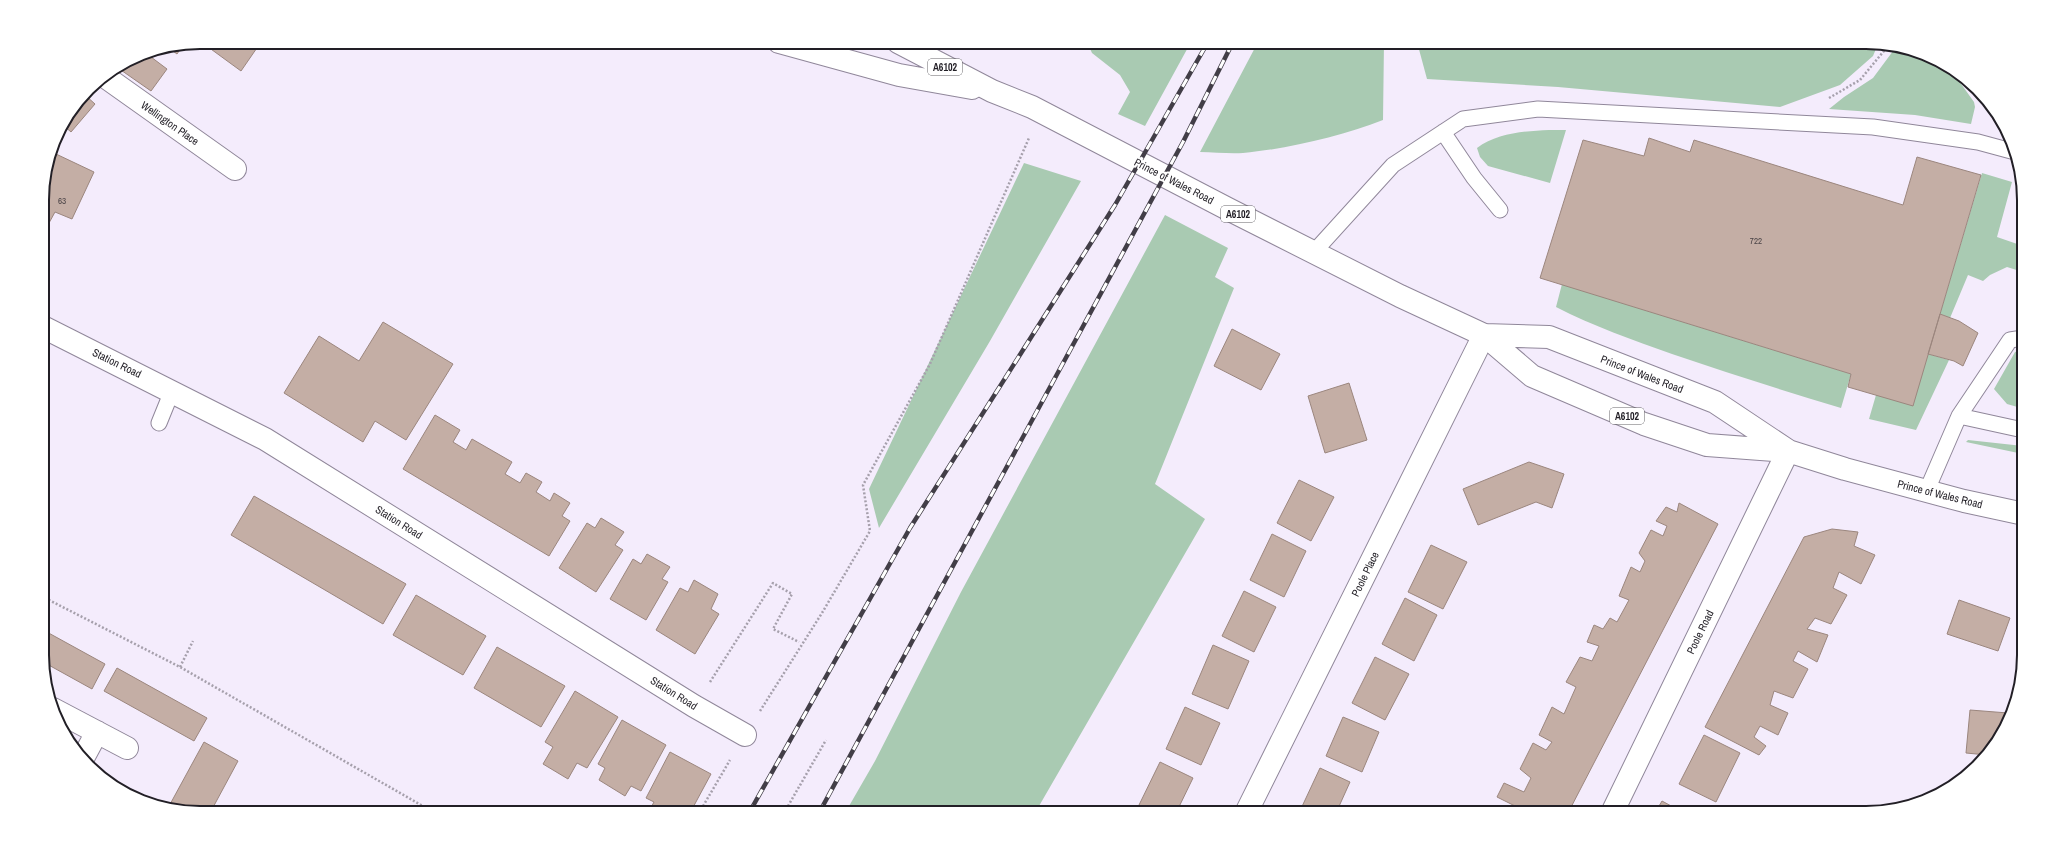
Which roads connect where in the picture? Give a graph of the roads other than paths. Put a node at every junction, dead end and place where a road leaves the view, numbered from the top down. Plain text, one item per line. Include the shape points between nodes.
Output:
1 (805, 49) edge
2 (911, 49) edge
3 (109, 79) edge
4 (992, 91) junction
5 (1444, 132) junction
6 (2008, 150) edge
7 (235, 169) dead end
8 (1500, 210) dead end
9 (1314, 252) junction
10 (49, 329) edge
11 (1484, 335) junction
12 (2017, 339) edge
13 (172, 391) junction
14 (1959, 416) junction
15 (158, 423) dead end
16 (2017, 429) edge
17 (1788, 451) junction
18 (1927, 490) junction
19 (2017, 512) edge
20 (61, 713) edge
21 (97, 732) junction
22 (745, 735) road end
23 (127, 748) dead end
24 (86, 753) edge
25 (1249, 806) edge
26 (1615, 806) edge

1 - 4 main road, Prince of Wales Road / A6102 via 899,75
2 - 4 main road, Prince of Wales Road / A6102
3 - 7 main road, Wellington Place
4 - 9 main road, Prince of Wales Road / A6102 via 1040,112
5 - 6 lane via 1463,119 1538,109 1873,127 1978,142
5 - 8 lane via 1474,178
5 - 9 lane via 1393,165
9 - 11 main road, Prince of Wales Road / A6102
10 - 13 main road, Station Road
11 - 17 main road, Prince of Wales Road / A6102 via 1549,338 1715,402
11 - 17 main road, Prince of Wales Road / A6102 via 1532,376 1644,424 1707,445
11 - 25 main road, Poole Place
12 - 14 lane via 2010,340
13 - 15 lane
13 - 22 main road, Station Road via 272,443 694,706
14 - 16 lane
14 - 18 lane
17 - 18 main road, Prince of Wales Road / A6102
17 - 26 main road, Poole Road
18 - 19 main road, Prince of Wales Road / A6102
20 - 21 main road
21 - 23 main road
21 - 24 main road

